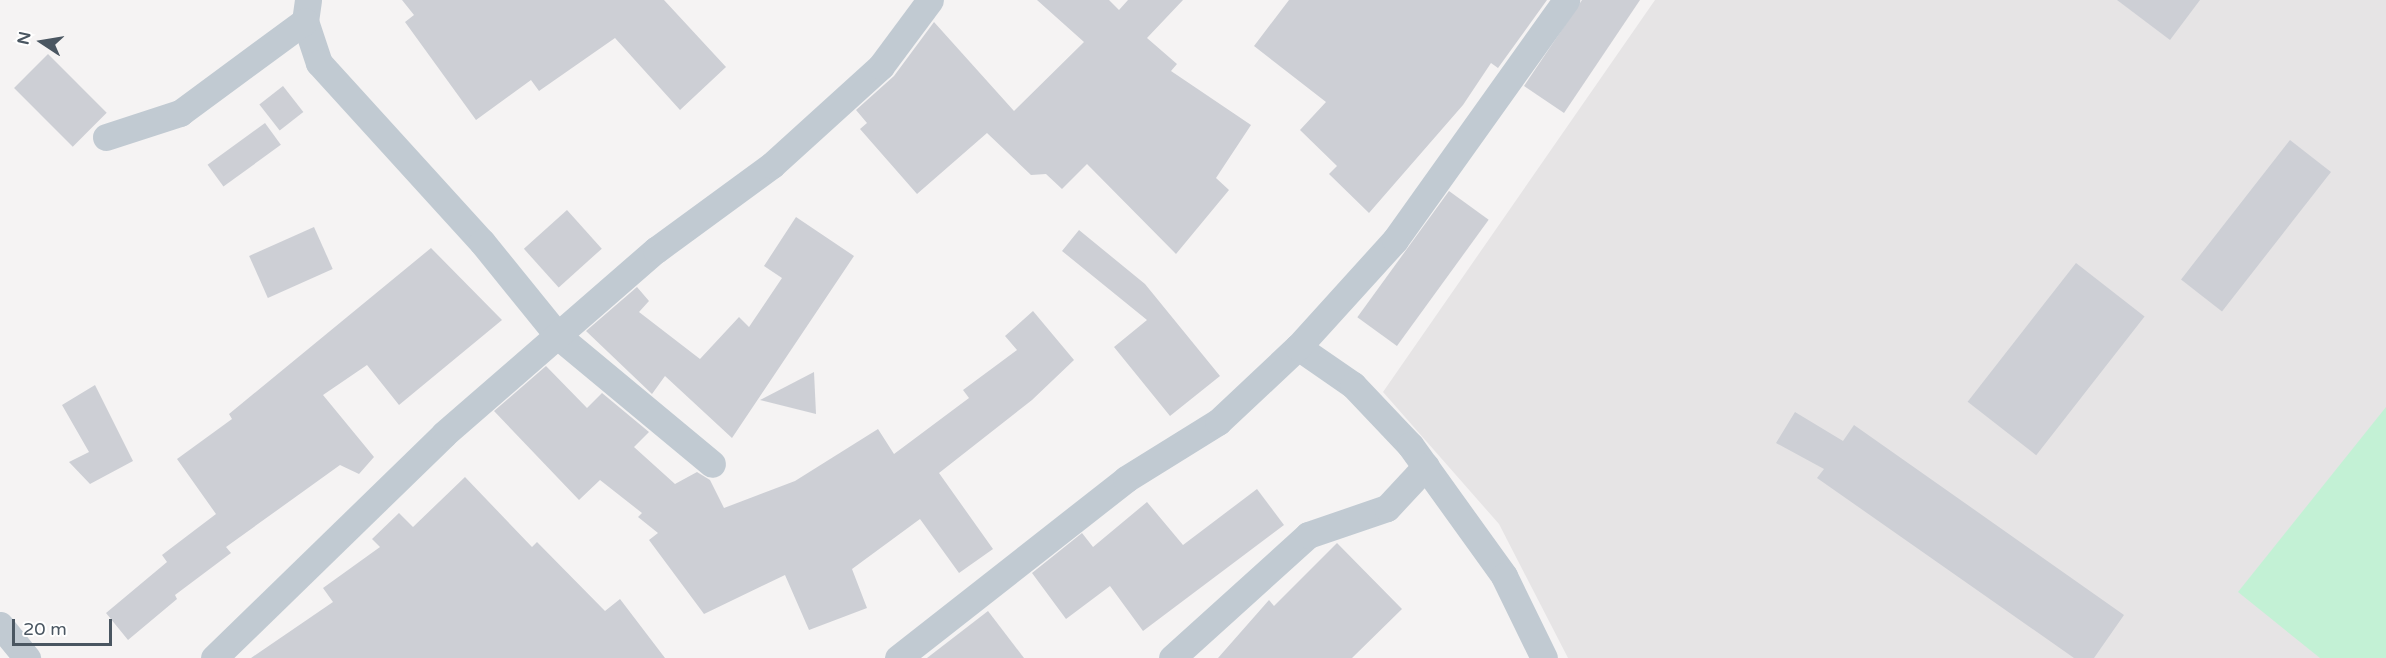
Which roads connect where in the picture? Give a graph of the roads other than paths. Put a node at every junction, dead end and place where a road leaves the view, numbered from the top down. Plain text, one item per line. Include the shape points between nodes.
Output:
1 (930, 0) edge
2 (1566, 0) edge
3 (306, 10) edge
4 (106, 137) dead end
5 (558, 336) junction
6 (1298, 346) junction
7 (712, 464) dead end
8 (1426, 466) junction
9 (0, 625) edge
10 (27, 658) edge
11 (214, 658) edge
12 (898, 658) edge
13 (1172, 658) edge
14 (1544, 658) edge

1 - 5 street via 881,66 772,165 656,250
2 - 6 street via 1395,240
3 - 4 street via 180,113
3 - 5 street via 319,63 482,242
5 - 7 street via 667,422
5 - 11 street via 444,434
6 - 8 street via 1353,385
6 - 12 street via 1218,422 1126,479
8 - 13 street via 1387,507 1308,535
8 - 14 street via 1504,576
9 - 10 street

